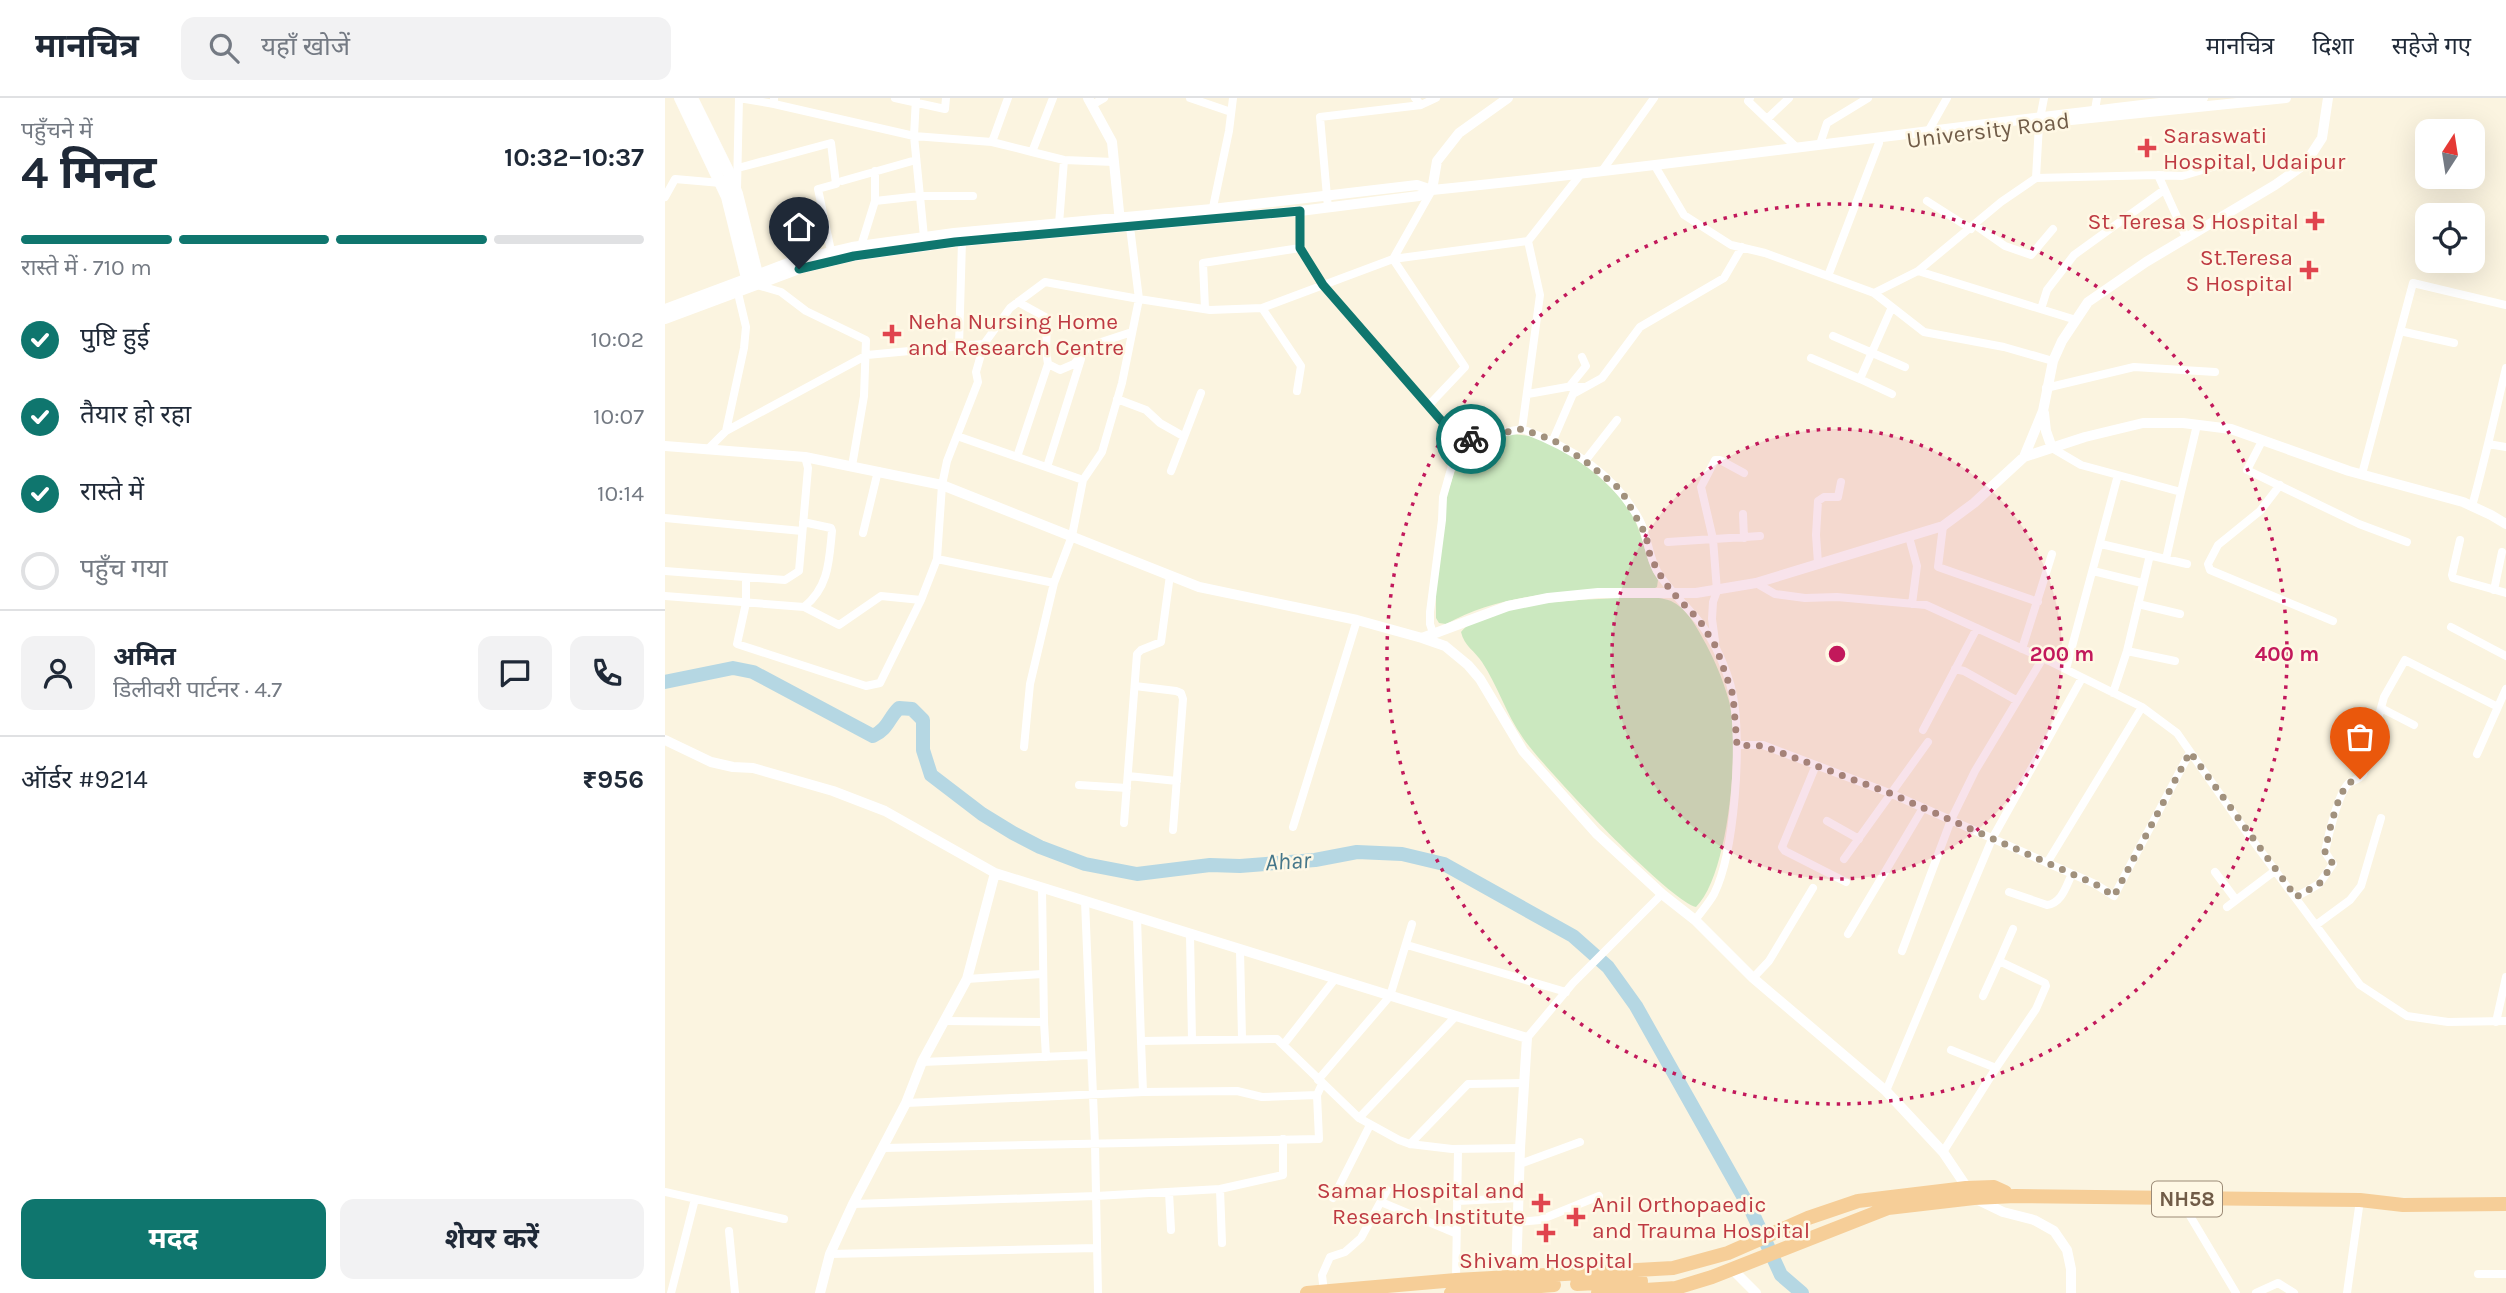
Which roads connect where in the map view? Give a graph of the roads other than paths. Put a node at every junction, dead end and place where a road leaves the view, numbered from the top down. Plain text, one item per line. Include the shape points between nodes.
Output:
1 (680, 98) edge
2 (692, 98) edge
3 (895, 98) edge
4 (946, 98) edge
5 (1008, 98) edge
6 (1053, 98) edge
7 (1104, 98) edge
8 (1190, 98) edge
9 (1233, 98) edge
10 (1436, 98) edge
11 (1508, 98) edge
12 (1654, 98) edge
13 (1750, 98) edge
14 (1789, 98) edge
15 (1868, 98) edge
16 (1947, 98) edge
17 (2044, 98) edge
18 (2097, 98) edge
19 (2203, 98) edge
20 (2286, 98) edge
21 (2328, 98) edge
22 (2259, 99) edge
23 (774, 101) edge
24 (916, 101) edge
25 (1090, 101) edge
26 (1418, 101) edge
27 (2149, 101) edge
28 (2095, 110) junction
29 (1231, 112) junction
30 (1767, 119) junction
31 (2039, 120) junction
32 (1929, 130) junction
33 (914, 136) junction
34 (992, 142) junction
35 (1820, 144) junction
36 (1879, 144) junction
37 (1797, 148) junction
38 (1032, 152) junction
39 (1773, 152) junction
40 (916, 160) junction
41 (1064, 160) junction
42 (2233, 161) dead end
43 (1114, 162) junction
44 (1655, 166) junction
45 (738, 168) junction
46 (1602, 171) junction
47 (875, 172) junction
48 (665, 174) edge
49 (1580, 175) junction
50 (2158, 175) junction
51 (2036, 178) junction
52 (675, 179) junction
53 (842, 181) dead end
54 (722, 183) junction
55 (1432, 190) junction
56 (2164, 190) junction
57 (737, 194) junction
58 (920, 196) junction
59 (973, 196) dead end
60 (665, 197) edge
61 (875, 201) junction
62 (1927, 201) dead end
63 (1328, 202) junction
64 (1300, 211) junction
65 (1212, 214) junction
66 (1059, 224) junction
67 (1123, 224) junction
68 (1973, 227) junction
69 (2053, 229) dead end
70 (924, 237) junction
71 (2186, 237) junction
72 (963, 241) junction
73 (1528, 241) junction
74 (861, 246) junction
75 (1742, 247) junction
76 (1300, 248) junction
77 (831, 251) junction
78 (1393, 259) junction
79 (1918, 271) junction
80 (1828, 276) junction
81 (746, 282) junction
82 (1323, 285) junction
83 (1874, 293) junction
84 (1139, 299) junction
85 (1018, 302) junction
86 (2506, 305) edge
87 (1892, 307) junction
88 (1262, 308) junction
89 (665, 309) edge
90 (1205, 309) junction
91 (2041, 309) junction
92 (665, 319) edge
93 (2076, 320) junction
94 (2400, 331) junction
95 (1132, 332) junction
96 (1833, 336) dead end
97 (2453, 343) dead end
98 (984, 344) junction
99 (959, 346) junction
100 (1872, 353) junction
101 (867, 355) junction
102 (1082, 356) junction
103 (1582, 357) dead end
104 (1811, 358) dead end
105 (2053, 361) junction
106 (1048, 364) junction
107 (1905, 367) dead end
108 (2506, 368) edge
109 (2215, 372) dead end
110 (1860, 379) junction
111 (1569, 387) junction
112 (1586, 387) junction
113 (2046, 388) junction
114 (1297, 391) dead end
115 (1201, 393) dead end
116 (1528, 394) junction
117 (1892, 394) dead end
118 (1118, 399) junction
119 (1429, 405) junction
120 (2043, 411) junction
121 (1617, 420) dead end
122 (2197, 425) junction
123 (1522, 429) junction
124 (726, 430) junction
125 (957, 436) junction
126 (1183, 436) junction
127 (1553, 440) junction
128 (1459, 441) junction
129 (2262, 441) junction
130 (2488, 444) junction
131 (665, 446) edge
132 (2506, 447) edge
133 (2052, 448) junction
134 (707, 450) junction
135 (805, 457) junction
136 (1017, 457) junction
137 (2024, 457) junction
138 (1585, 461) junction
139 (852, 466) junction
140 (1047, 467) junction
141 (879, 471) junction
142 (1171, 471) dead end
143 (1744, 473) dead end
144 (2362, 474) junction
145 (2117, 475) junction
146 (1083, 480) junction
147 (1841, 482) dead end
148 (942, 485) junction
149 (2280, 485) junction
150 (2181, 492) junction
151 (2472, 506) junction
152 (1743, 514) dead end
153 (665, 517) edge
154 (2506, 522) edge
155 (802, 526) junction
156 (1943, 526) junction
157 (863, 533) dead end
158 (1072, 536) junction
159 (1760, 536) dead end
160 (1909, 537) junction
161 (1744, 538) junction
162 (1713, 539) junction
163 (2460, 540) dead end
164 (1668, 542) dead end
165 (2407, 542) dead end
166 (2101, 544) junction
167 (2501, 552) dead end
168 (2052, 554) dead end
169 (2150, 555) junction
170 (937, 559) junction
171 (2166, 559) junction
172 (1818, 563) junction
173 (2187, 564) dead end
174 (665, 571) edge
175 (2094, 571) junction
176 (1170, 575) junction
177 (746, 578) junction
178 (1054, 583) junction
179 (1756, 583) junction
180 (2143, 583) junction
181 (2494, 590) junction
182 (1671, 591) junction
183 (1717, 591) junction
184 (2506, 593) edge
185 (665, 596) edge
186 (921, 600) junction
187 (2038, 602) junction
188 (746, 603) junction
189 (1912, 604) junction
190 (2138, 604) junction
191 (804, 607) junction
192 (2180, 614) dead end
193 (1357, 620) junction
194 (2333, 621) dead end
195 (2451, 627) dead end
196 (1977, 628) junction
197 (1427, 635) junction
198 (1716, 647) junction
199 (2022, 649) junction
200 (2127, 651) junction
201 (2506, 656) edge
202 (2043, 658) junction
203 (2175, 661) dead end
204 (1955, 669) junction
205 (2066, 669) junction
206 (2082, 678) junction
207 (1135, 686) junction
208 (2506, 689) edge
209 (2113, 693) junction
210 (2016, 700) junction
211 (2497, 706) junction
212 (2142, 707) junction
213 (2381, 708) junction
214 (2414, 724) dead end
215 (1923, 730) dead end
216 (665, 740) edge
217 (1928, 742) dead end
218 (1737, 745) junction
219 (1024, 747) dead end
220 (2190, 752) junction
221 (2477, 754) dead end
222 (1816, 765) junction
223 (1128, 776) junction
224 (1177, 781) junction
225 (1079, 785) dead end
226 (1127, 788) junction
227 (1892, 794) junction
228 (1923, 808) junction
229 (2381, 818) dead end
230 (1951, 820) junction
231 (1827, 821) dead end
232 (1124, 823) dead end
233 (1293, 827) dead end
234 (1173, 830) dead end
235 (1859, 839) junction
236 (1993, 839) junction
237 (1844, 859) dead end
238 (2047, 863) junction
239 (2276, 870) junction
240 (2214, 872) dead end
241 (995, 873) junction
242 (2072, 874) junction
243 (1846, 882) dead end
244 (1042, 888) junction
245 (1813, 888) dead end
246 (2009, 892) dead end
247 (1662, 894) junction
248 (2296, 897) junction
249 (2237, 900) junction
250 (1085, 901) junction
251 (2227, 907) dead end
252 (1137, 918) junction
253 (1695, 920) junction
254 (1412, 924) dead end
255 (2316, 925) junction
256 (2013, 929) dead end
257 (1190, 934) junction
258 (1848, 934) dead end
259 (1407, 945) junction
260 (1240, 950) junction
261 (1902, 951) dead end
262 (1999, 961) junction
263 (1042, 974) junction
264 (2506, 977) edge
265 (1753, 978) junction
266 (967, 979) junction
267 (1335, 979) junction
268 (1566, 992) junction
269 (1390, 996) junction
270 (1983, 996) dead end
271 (1456, 1016) junction
272 (944, 1021) junction
273 (2501, 1021) edge
274 (1044, 1022) junction
275 (1242, 1038) junction
276 (1527, 1038) junction
277 (1192, 1040) junction
278 (1141, 1041) junction
279 (1284, 1044) junction
280 (1951, 1050) dead end
281 (1090, 1055) junction
282 (1045, 1057) junction
283 (922, 1062) junction
284 (1996, 1068) junction
285 (1320, 1082) junction
286 (1525, 1083) junction
287 (1887, 1091) junction
288 (1143, 1092) junction
289 (1093, 1095) junction
290 (1317, 1095) junction
291 (906, 1103) junction
292 (1360, 1118) junction
293 (1370, 1125) junction
294 (1283, 1139) junction
295 (1580, 1142) dead end
296 (1095, 1144) junction
297 (1410, 1144) junction
298 (1520, 1147) junction
299 (883, 1148) junction
300 (1458, 1150) junction
301 (1943, 1152) junction
302 (1520, 1164) junction
303 (1220, 1189) junction
304 (1387, 1190) dead end
305 (665, 1192) edge
306 (1169, 1192) junction
307 (1970, 1193) junction
308 (2506, 1195) edge
309 (1096, 1196) junction
310 (1599, 1196) dead end
311 (1333, 1198) dead end
312 (1518, 1198) junction
313 (695, 1199) junction
314 (2180, 1199) junction
315 (2360, 1200) junction
316 (1457, 1201) junction
317 (1381, 1202) junction
318 (853, 1204) junction
319 (2506, 1204) edge
320 (784, 1219) dead end
321 (1518, 1222) junction
322 (1171, 1230) dead end
323 (729, 1231) dead end
324 (1455, 1233) junction
325 (1222, 1243) dead end
326 (1097, 1248) junction
327 (1728, 1253) junction
328 (830, 1254) junction
329 (1708, 1269) junction
330 (1732, 1269) junction
331 (2478, 1274) dead end
332 (2506, 1274) edge
333 (1516, 1277) junction
334 (1454, 1287) edge
335 (1324, 1292) edge
336 (671, 1293) edge
337 (735, 1293) edge
338 (820, 1293) edge
339 (1098, 1293) edge
340 (1307, 1293) edge
341 (1598, 1293) edge
342 (1756, 1293) edge
343 (2071, 1293) edge
344 (2236, 1293) edge
345 (2256, 1293) edge
346 (2294, 1293) edge
347 (2347, 1293) edge

1 - 54 main road
2 - 57 main road
3 - 24 street
4 - 24 street via 945,109
5 - 34 street
6 - 38 street
7 - 25 street
8 - 29 street
9 - 29 street
10 - 26 street
11 - 55 street via 1459,133 1437,161
12 - 46 street
13 - 30 street
14 - 30 street
15 - 35 street via 1828,123
16 - 32 street
17 - 31 street
18 - 28 street
19 - 27 street, University Road
20 - 22 street, University Road
21 - 71 street via 2322,138 2305,164
22 - 31 street, University Road
23 - 33 street
23 - 45 street via 739,98
24 - 33 street
25 - 43 street via 1112,142
26 - 63 street via 1320,117
27 - 28 street, University Road
28 - 31 street, University Road
29 - 65 street
30 - 37 street
31 - 32 street, University Road
31 - 36 street, University Road
31 - 51 street
32 - 35 street, University Road
33 - 34 street
33 - 40 street
34 - 38 street
35 - 37 street, University Road
36 - 39 street, University Road
36 - 80 street
37 - 39 street, University Road
38 - 41 street
39 - 44 street, University Road
40 - 47 street
40 - 58 street
41 - 43 street
41 - 66 street
42 - 50 street via 2182,176
43 - 67 street
44 - 46 street, University Road
44 - 75 street via 1684,215 1731,245
45 - 57 street
45 - 77 street via 831,143 836,184 818,189
46 - 49 street, University Road
47 - 53 street
47 - 61 street
48 - 52 street
49 - 55 street, University Road
49 - 73 street
50 - 51 street
50 - 56 street
51 - 68 street
52 - 54 street
52 - 60 street
54 - 81 main road
55 - 63 street, University Road via 1417,185
55 - 78 street
56 - 71 street
56 - 91 street via 2074,255 2046,290
57 - 81 main road
58 - 59 street
58 - 61 street
58 - 70 street
61 - 74 street
62 - 68 street
63 - 64 street, University Road
63 - 65 street, University Road
64 - 65 street, University Road
64 - 76 street
65 - 67 street, University Road
66 - 67 street, University Road
66 - 70 street, University Road
67 - 72 street, University Road
67 - 84 street
68 - 69 street via 2031,255
68 - 79 street
70 - 74 street, University Road
71 - 93 street via 2088,302
72 - 81 street, University Road via 824,261
72 - 99 street
73 - 78 street
73 - 116 street via 1539,295
74 - 77 street, University Road
75 - 80 street
75 - 112 street via 1724,278 1640,327 1602,378
76 - 82 street
76 - 90 street via 1203,263
77 - 81 street, University Road
78 - 82 street
78 - 119 street via 1465,367
79 - 83 street
79 - 91 street
80 - 83 street
81 - 89 street, University Road
81 - 92 street, University Road
81 - 101 street via 781,292 806,311 866,340
81 - 124 street via 744,348
82 - 88 street
82 - 119 street
83 - 87 street
84 - 85 street via 1045,282
84 - 90 street
84 - 95 street
85 - 98 street
85 - 106 street via 1047,318
86 - 94 street via 2413,283
87 - 100 street
87 - 105 street via 1924,332
88 - 90 street
88 - 114 street via 1301,366
91 - 93 street
93 - 105 street
94 - 97 street
94 - 144 street
95 - 102 street via 1089,346
95 - 118 street
96 - 100 street
98 - 99 street
98 - 125 street via 976,372 978,382
99 - 101 street
100 - 107 street
100 - 110 street
101 - 124 street
101 - 139 street
102 - 106 street via 1060,370
102 - 140 street
103 - 111 street via 1585,366
104 - 110 street
105 - 113 street
106 - 136 street
108 - 130 street
109 - 113 street via 2134,366
110 - 117 street
111 - 112 street
111 - 116 street
112 - 127 street via 1573,394
113 - 120 street
115 - 126 street
116 - 123 street
118 - 126 street via 1146,410
118 - 146 street via 1101,452
119 - 128 street
120 - 133 street
120 - 137 street
121 - 138 street
122 - 129 street via 2231,429
122 - 133 street via 2143,423
122 - 150 street
123 - 127 street
123 - 128 street
124 - 134 street
125 - 136 street
125 - 148 street
126 - 142 street
127 - 138 street
128 - 197 street via 1443,497
129 - 144 street
129 - 149 street via 2247,470
130 - 132 street
130 - 151 street
131 - 134 street
133 - 137 street
133 - 145 street via 2081,465
134 - 135 street
135 - 139 street
135 - 155 street
136 - 140 street
137 - 156 street
138 - 182 street via 1621,490
139 - 141 street
140 - 146 street
141 - 148 street
141 - 157 street
143 - 162 street via 1720,460 1712,463 1701,487
144 - 151 street
145 - 150 street
145 - 166 street
146 - 158 street
147 - 172 street via 1838,497 1818,501
148 - 158 street
148 - 170 street
149 - 165 street
149 - 194 street via 2260,511 2218,545 2207,564
150 - 171 street
151 - 154 street
152 - 161 street
153 - 155 street
155 - 177 street via 799,571 785,580
155 - 191 street via 832,531 825,579 817,597
156 - 160 street
156 - 187 street via 1938,567
158 - 176 street
158 - 178 street
159 - 161 street
160 - 172 street
160 - 189 street via 1917,566
161 - 162 street
162 - 164 street
162 - 183 street
163 - 181 street via 2453,578
166 - 169 street
166 - 175 street
167 - 181 street
168 - 187 street
169 - 171 street
169 - 180 street
170 - 178 street
170 - 186 street
171 - 173 street
172 - 179 street
174 - 177 street
175 - 180 street
175 - 205 street
176 - 193 street via 1199,587
176 - 207 street via 1161,642 1137,654
177 - 188 street
178 - 219 street via 1030,684
179 - 183 street
179 - 189 street via 1776,594 1805,598
180 - 190 street
181 - 184 street
182 - 183 street
182 - 197 street via 1548,598 1508,606
182 - 198 street via 1700,621
183 - 198 street via 1712,619
185 - 188 street
186 - 188 street via 880,683 866,687 737,644
186 - 191 street via 881,596 839,625
187 - 199 street
188 - 191 street
189 - 196 street via 1926,604
190 - 192 street
190 - 200 street
193 - 197 street
193 - 233 street
195 - 201 street
196 - 199 street
196 - 204 street
197 - 247 street via 1468,665 1523,751 1596,833
198 - 218 street via 1733,695
199 - 202 street
200 - 203 street
200 - 209 street
202 - 205 street
202 - 210 street
204 - 210 street
204 - 215 street
205 - 206 street
206 - 209 street
206 - 236 street
207 - 223 street
207 - 224 street via 1181,693
208 - 211 street
209 - 212 street
210 - 230 street
211 - 213 street via 2405,660
211 - 221 street
212 - 220 street via 2177,733
212 - 238 street
213 - 214 street
213 - 248 street via 2363,774 2349,783 2341,796 2328,837 2325,852 2333,864 2319,884
216 - 241 street via 711,762 753,768 885,811
217 - 227 street
218 - 222 street via 1763,746
218 - 253 street via 1726,856 1714,894
220 - 239 street
220 - 242 street via 2114,896
222 - 227 street
222 - 243 street via 1782,847
223 - 224 street
223 - 226 street
224 - 234 street
225 - 226 street
226 - 232 street
227 - 228 street
227 - 235 street
228 - 230 street
228 - 258 street
229 - 255 street via 2361,886
230 - 236 street
230 - 261 street
231 - 235 street
235 - 237 street
236 - 238 street
236 - 287 street
238 - 242 street
239 - 248 street
239 - 249 street
240 - 249 street
241 - 244 street
241 - 266 street
242 - 246 street via 2053,905
244 - 250 street
244 - 263 street
245 - 265 street via 1769,961
247 - 253 street
247 - 268 street
248 - 255 street
249 - 251 street
250 - 252 street
250 - 281 street
252 - 257 street
252 - 278 street
253 - 265 street
254 - 259 street
255 - 273 street via 2360,985 2407,1016 2448,1022
256 - 262 street
257 - 260 street
257 - 277 street
259 - 268 street
259 - 269 street
260 - 267 street
260 - 275 street
262 - 270 street
262 - 284 street via 2046,986
263 - 266 street
263 - 274 street
264 - 273 street
265 - 287 street
266 - 272 street
267 - 269 street
267 - 279 street
268 - 276 street
269 - 271 street
269 - 285 street
271 - 276 street
271 - 292 street
272 - 274 street
272 - 283 street
274 - 282 street
275 - 277 street
275 - 279 street via 1277,1039
276 - 286 street
277 - 278 street
278 - 288 street
279 - 285 street
280 - 284 street
281 - 282 street
281 - 289 street
282 - 283 street
283 - 291 street
284 - 301 street
285 - 290 street
285 - 292 street
286 - 297 street via 1468,1084
286 - 298 street
287 - 301 street
288 - 289 street
288 - 290 street
289 - 291 street
289 - 296 street
290 - 294 street via 1319,1139
291 - 299 street
292 - 293 street
293 - 297 street
293 - 311 street
294 - 296 street
294 - 303 street via 1283,1175
295 - 302 street
296 - 299 street
296 - 309 street
297 - 300 street
298 - 300 street
298 - 302 street
299 - 318 street
300 - 316 street
301 - 307 street
302 - 312 street
303 - 306 street
303 - 325 street
304 - 317 street
305 - 313 street
306 - 309 street
306 - 322 street
307 - 314 highway, NH58 via 1994,1187 2015,1196
307 - 327 highway, NH58 via 1889,1195 1858,1201
307 - 330 highway, NH58 via 1888,1208
307 - 343 street via 2003,1212 2034,1220 2053,1231 2067,1250
308 - 315 highway, NH58
309 - 318 street
309 - 326 street
310 - 321 street via 1540,1220
312 - 316 street
312 - 321 street
313 - 320 street
313 - 336 street
314 - 315 highway, NH58
314 - 344 street
315 - 319 highway, NH58 via 2403,1205
315 - 347 street
316 - 324 street
317 - 324 street
317 - 335 street via 1361,1238 1330,1258 1322,1275
318 - 328 street
321 - 333 street
323 - 337 street
324 - 334 street
326 - 328 street
326 - 339 street
327 - 329 highway
327 - 333 highway via 1673,1268
328 - 338 street
329 - 330 highway
329 - 334 highway via 1667,1279
330 - 341 highway via 1676,1287
330 - 342 street
331 - 332 street
333 - 334 highway
334 - 335 highway
335 - 340 highway
345 - 346 street via 2278,1283

